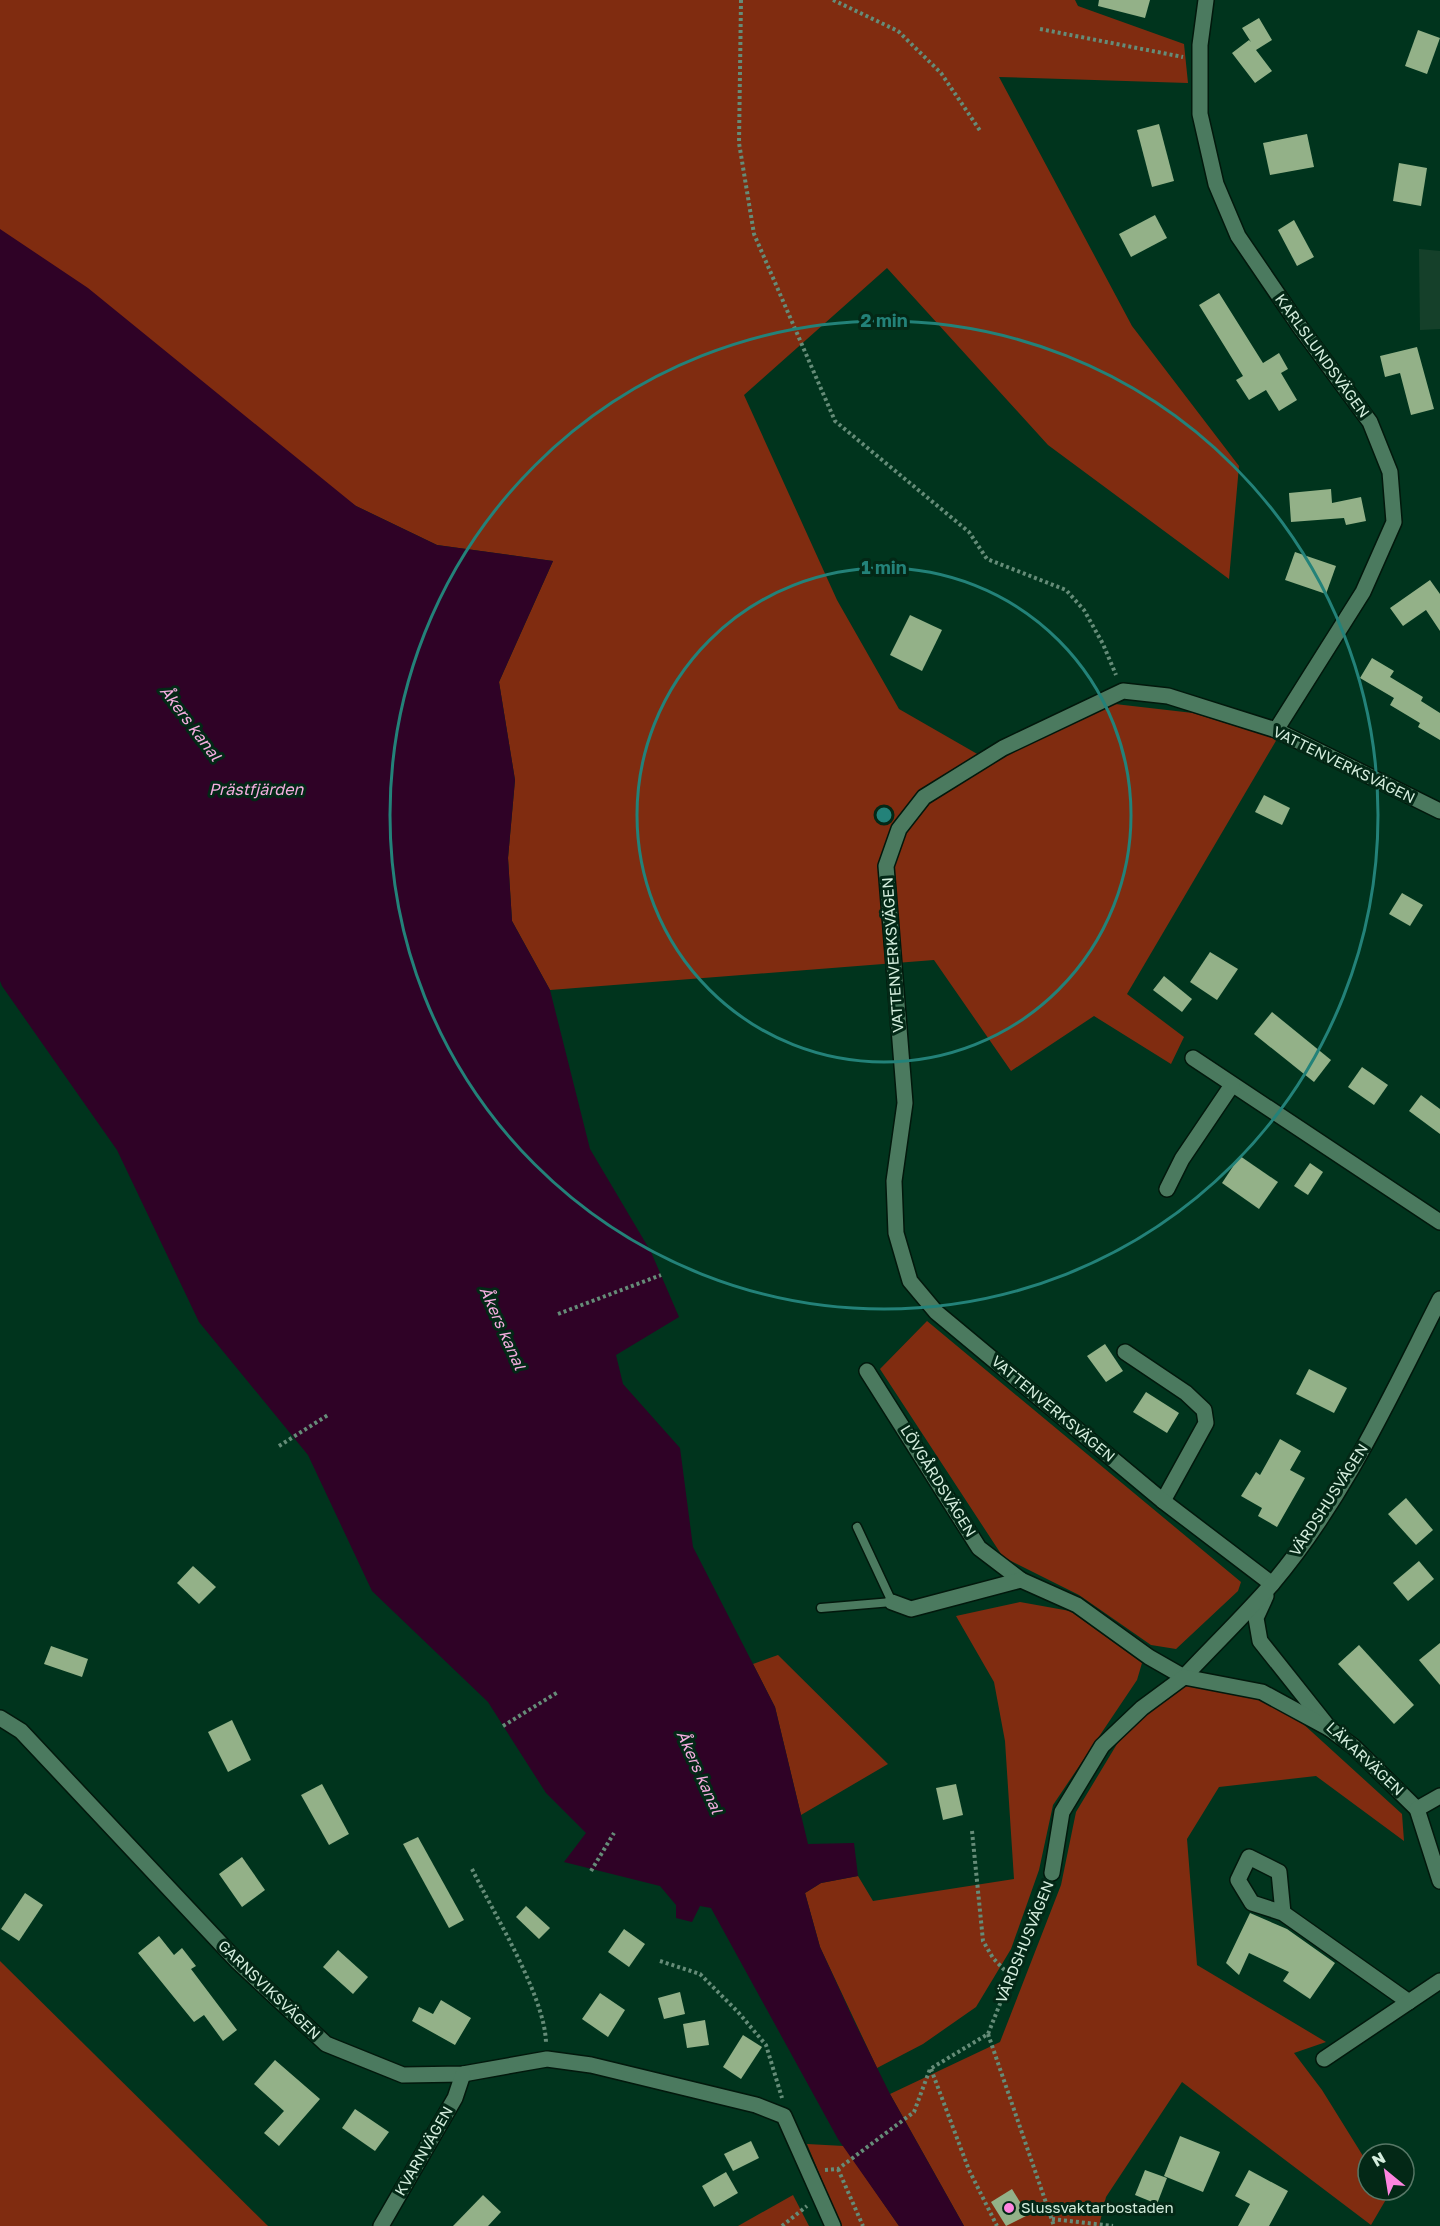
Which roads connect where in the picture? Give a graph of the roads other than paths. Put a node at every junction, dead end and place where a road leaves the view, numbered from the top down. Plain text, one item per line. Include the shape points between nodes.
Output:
1 (1206, 0) edge
2 (1276, 730) junction
3 (1440, 812) edge
4 (1192, 1058) dead end
5 (1232, 1085) junction
6 (1167, 1189) dead end
7 (1440, 1222) edge
8 (1440, 1299) edge
9 (1125, 1352) dead end
10 (867, 1371) dead end
11 (1163, 1501) junction
12 (857, 1527) dead end
13 (1021, 1580) junction
14 (1272, 1584) junction
15 (892, 1602) junction
16 (821, 1608) dead end
17 (1184, 1677) junction
18 (0, 1718) edge
19 (1330, 1729) junction
20 (1440, 1796) edge
21 (1417, 1809) junction
22 (1052, 1874) road end
23 (1440, 1881) edge
24 (1283, 1913) dead end
25 (1440, 1981) edge
26 (1409, 2002) junction
27 (1324, 2059) dead end
28 (463, 2074) junction
29 (381, 2226) edge
30 (833, 2226) edge

1 - 2 street, KARLSLUNDSVÄGEN via 1200,45 1200,114 1216,184 1238,236 1370,422 1390,472 1394,522 1390,532 1363,592
2 - 3 street, VATTENVERKSVÄGEN
2 - 11 street, VATTENVERKSVÄGEN via 1168,696 1123,691 1003,748 924,797 899,830 886,866 905,1103 894,1180 896,1223 910,1281 936,1312
4 - 5 street
5 - 6 street via 1182,1159
5 - 7 street
8 - 14 street, VÄRDSHUSVÄGEN via 1363,1452
9 - 11 street via 1186,1393 1204,1410 1206,1423
10 - 13 street, LÖVGÅRDSVÄGEN via 979,1548
11 - 14 street, VATTENVERKSVÄGEN
12 - 15 lane
13 - 15 street via 911,1609
13 - 17 street, LÖVGÅRDSVÄGEN via 1077,1605
14 - 17 street, VÄRDSHUSVÄGEN
14 - 19 street, LÄKARVÄGEN via 1256,1618 1260,1641
15 - 16 lane
17 - 19 street via 1262,1692
17 - 22 street, VÄRDSHUSVÄGEN via 1142,1708 1102,1746 1062,1812
18 - 28 street, GARNSVIKSVÄGEN via 21,1731 238,1962 326,2044 403,2075
19 - 21 street, LÄKARVÄGEN
20 - 21 street
21 - 23 street, LÄKARVÄGEN
24 - 26 street
25 - 26 street
26 - 27 street
28 - 29 street, KVARNVÄGEN via 455,2098
28 - 30 street, GARNSVIKSVÄGEN via 547,2059 591,2065 756,2105 784,2116

